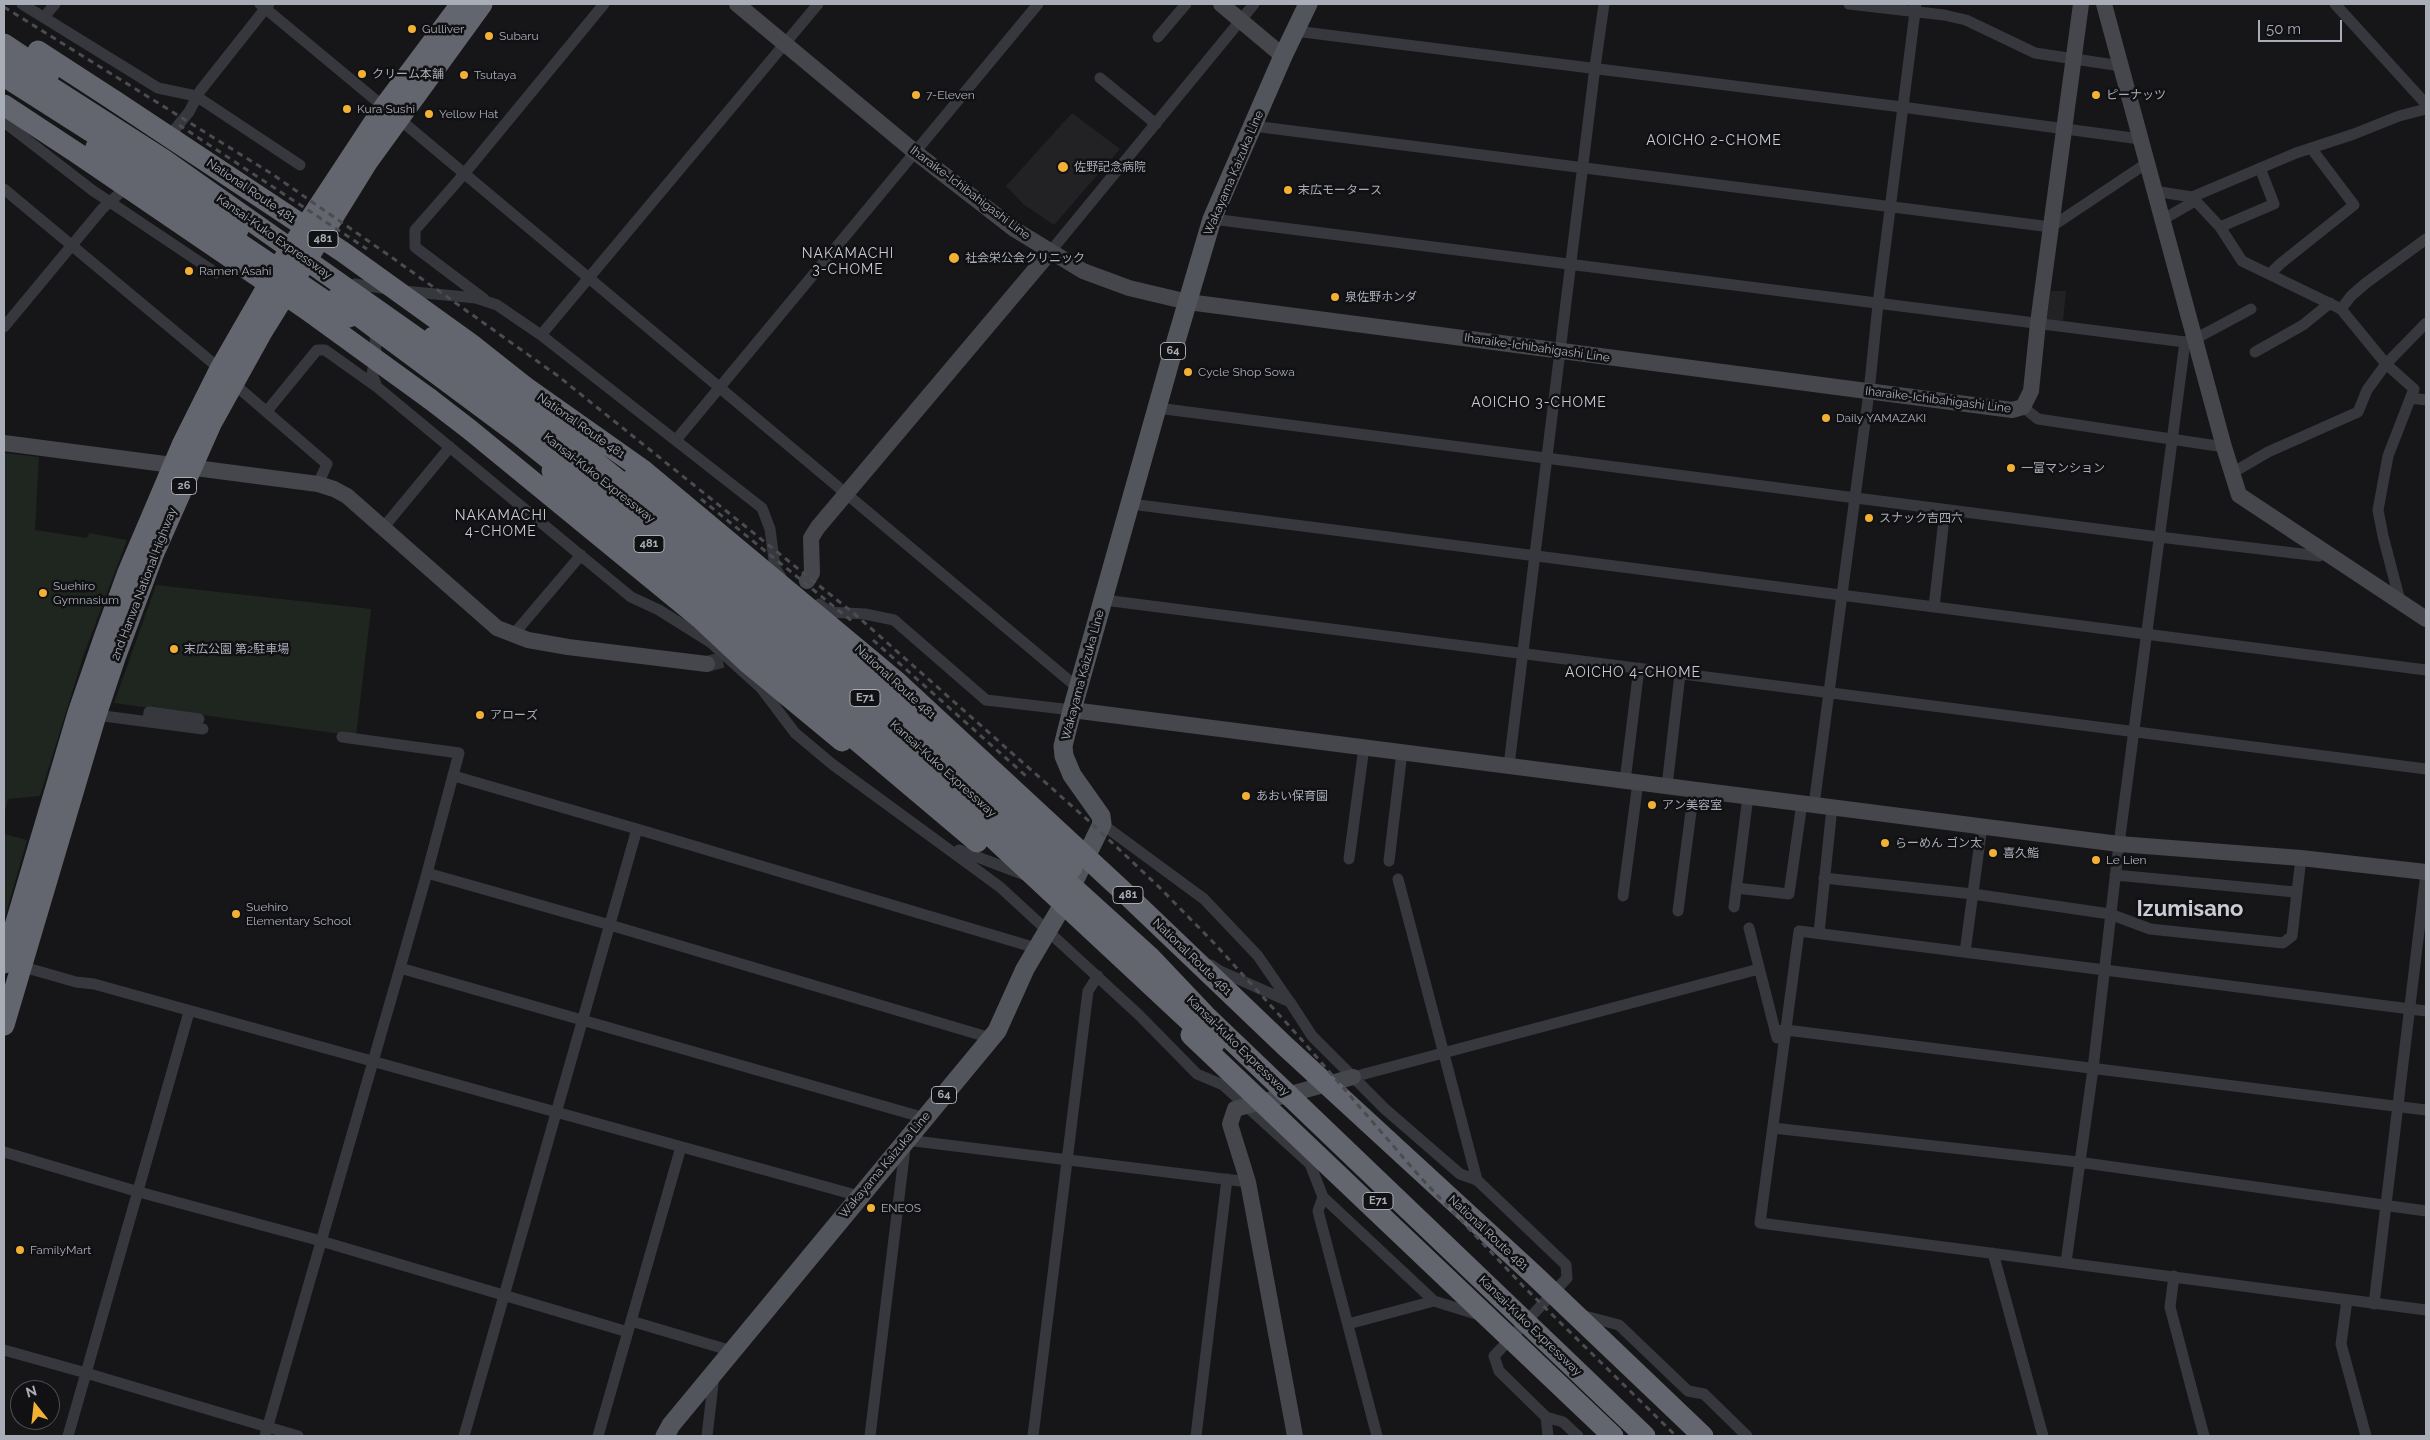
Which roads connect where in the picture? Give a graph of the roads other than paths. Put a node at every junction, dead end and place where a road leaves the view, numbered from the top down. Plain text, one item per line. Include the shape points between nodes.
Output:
1 (22, 4) edge
2 (55, 4) edge
3 (461, 4) edge
4 (482, 4) edge
5 (604, 4) edge
6 (737, 4) edge
7 (818, 4) edge
8 (1038, 4) edge
9 (1186, 4) edge
10 (1221, 4) edge
11 (1254, 4) edge
12 (1308, 4) edge
13 (1604, 4) edge
14 (1849, 4) edge
15 (2081, 4) edge
16 (2104, 4) edge
17 (2335, 4) edge
18 (265, 5) edge
19 (1915, 8) edge
20 (44, 17) junction
21 (1241, 20) junction
22 (4, 29) edge
23 (1295, 31) junction
24 (1158, 37) dead end
25 (4, 44) edge
26 (785, 44) junction
27 (1283, 56) junction
28 (4, 57) edge
29 (2073, 60) junction
30 (2120, 66) junction
31 (1594, 68) junction
32 (4, 76) edge
33 (1100, 78) dead end
34 (4, 87) edge
35 (196, 96) junction
36 (2426, 104) edge
37 (4, 105) edge
38 (1902, 106) junction
39 (2426, 109) edge
40 (391, 113) junction
41 (4, 122) edge
42 (1156, 124) junction
43 (1253, 126) junction
44 (2063, 129) junction
45 (2140, 139) junction
46 (2311, 148) junction
47 (158, 149) junction
48 (915, 152) junction
49 (2147, 163) junction
50 (300, 165) dead end
51 (2260, 168) junction
52 (1584, 169) junction
53 (138, 174) junction
54 (464, 174) junction
55 (4, 189) edge
56 (2154, 191) junction
57 (2194, 199) junction
58 (110, 202) junction
59 (1890, 207) junction
60 (1212, 219) junction
61 (2162, 220) junction
62 (2051, 227) junction
63 (2220, 227) junction
64 (2426, 238) edge
65 (71, 246) junction
66 (303, 248) junction
67 (1050, 252) junction
68 (1571, 265) junction
69 (216, 273) dead end
70 (286, 274) junction
71 (2270, 274) junction
72 (588, 278) junction
73 (355, 284) junction
74 (1188, 302) junction
75 (489, 303) junction
76 (2330, 303) junction
77 (1878, 304) junction
78 (2251, 309) dead end
79 (2341, 309) junction
80 (2038, 323) junction
81 (2426, 324) edge
82 (4, 327) edge
83 (375, 335) junction
84 (542, 335) junction
85 (2190, 341) junction
86 (1560, 351) junction
87 (2254, 352) dead end
88 (2386, 364) junction
89 (226, 376) junction
90 (377, 386) junction
91 (719, 388) junction
92 (1869, 392) junction
93 (2411, 398) junction
94 (2426, 400) edge
95 (538, 406) junction
96 (2024, 407) junction
97 (1157, 408) junction
98 (267, 411) junction
99 (469, 429) junction
100 (676, 440) junction
101 (2171, 440) junction
102 (4, 443) edge
103 (525, 444) junction
104 (450, 447) junction
105 (2224, 447) junction
106 (1548, 459) junction
107 (182, 466) junction
108 (2232, 472) junction
109 (318, 484) junction
110 (846, 494) junction
111 (1853, 498) junction
112 (1131, 504) junction
113 (1946, 510) junction
114 (383, 528) junction
115 (621, 536) junction
116 (2158, 538) junction
117 (2324, 551) junction
118 (581, 555) junction
119 (1534, 556) junction
120 (806, 581) dead end
121 (1841, 595) junction
122 (1104, 600) junction
123 (2400, 601) junction
124 (1934, 607) junction
125 (2426, 619) edge
126 (2146, 634) junction
127 (513, 635) junction
128 (1521, 654) junction
129 (707, 664) tunnel mouth
130 (1639, 668) junction
131 (2426, 670) edge
132 (1680, 674) junction
133 (1078, 688) junction
134 (1828, 693) junction
135 (1072, 710) junction
136 (96, 715) junction
137 (201, 724) dead end
138 (2133, 732) junction
139 (342, 738) dead end
140 (1364, 747) junction
141 (1402, 752) junction
142 (1509, 766) junction
143 (2426, 768) edge
144 (454, 776) junction
145 (1631, 781) junction
146 (1667, 786) junction
147 (1694, 790) junction
148 (1748, 796) junction
149 (887, 803) junction
150 (1808, 804) junction
151 (1832, 807) junction
152 (1102, 824) junction
153 (1982, 826) junction
154 (637, 829) junction
155 (982, 836) junction
156 (2119, 844) junction
157 (1086, 858) junction
158 (2301, 858) junction
159 (1350, 859) dead end
160 (1389, 861) dead end
161 (2426, 872) edge
162 (427, 873) junction
163 (1025, 875) junction
164 (2116, 875) junction
165 (1398, 878) dead end
166 (1824, 878) junction
167 (1736, 888) junction
168 (2295, 892) junction
169 (1973, 894) junction
170 (1623, 896) dead end
171 (1734, 906) dead end
172 (1061, 908) junction
173 (1678, 911) dead end
174 (2110, 914) junction
175 (610, 925) junction
176 (1749, 928) dead end
177 (1048, 930) junction
178 (1820, 933) junction
179 (1176, 941) junction
180 (1036, 948) junction
181 (1965, 952) junction
182 (1150, 957) junction
183 (8, 963) edge
184 (1130, 966) junction
185 (400, 968) junction
186 (1759, 969) junction
187 (2104, 970) junction
188 (1098, 976) junction
189 (1290, 1002) junction
190 (2410, 1009) junction
191 (2426, 1011) edge
192 (189, 1012) junction
193 (584, 1020) junction
194 (4, 1025) edge
195 (1780, 1030) junction
196 (989, 1041) junction
197 (1445, 1054) junction
198 (373, 1062) junction
199 (2093, 1069) junction
200 (1352, 1078) junction
201 (1328, 1084) junction
202 (1254, 1104) junction
203 (2397, 1106) junction
204 (2426, 1110) edge
205 (557, 1114) junction
206 (923, 1119) junction
207 (1772, 1128) junction
208 (906, 1140) junction
209 (681, 1148) junction
210 (4, 1152) edge
211 (1067, 1158) junction
212 (2078, 1162) junction
213 (1227, 1179) junction
214 (1478, 1180) junction
215 (1248, 1182) junction
216 (139, 1192) junction
217 (859, 1196) junction
218 (1324, 1197) junction
219 (2386, 1206) junction
220 (2426, 1211) edge
221 (321, 1241) junction
222 (1993, 1253) junction
223 (2066, 1262) junction
224 (2174, 1276) junction
225 (1554, 1294) junction
226 (504, 1295) junction
227 (2346, 1300) junction
228 (1434, 1301) junction
229 (2374, 1304) junction
230 (2426, 1310) edge
231 (1574, 1313) junction
232 (1486, 1317) junction
233 (1348, 1324) junction
234 (630, 1326) junction
235 (1509, 1340) junction
236 (4, 1350) edge
237 (732, 1351) junction
238 (86, 1372) junction
239 (714, 1373) junction
240 (1546, 1417) junction
241 (266, 1432) edge
242 (68, 1436) edge
243 (298, 1436) edge
244 (464, 1436) edge
245 (598, 1436) edge
246 (665, 1436) edge
247 (707, 1436) edge
248 (870, 1436) edge
249 (1033, 1436) edge
250 (1196, 1436) edge
251 (1295, 1436) edge
252 (1377, 1436) edge
253 (1548, 1436) edge
254 (1578, 1436) edge
255 (1613, 1436) edge
256 (1624, 1436) edge
257 (1645, 1436) edge
258 (1703, 1436) edge
259 (1746, 1436) edge
260 (2042, 1436) edge
261 (2204, 1436) edge
262 (2366, 1436) edge

1 - 20 street
2 - 20 street
3 - 40 highway, 2nd Hanwa National Highway / 26
4 - 40 highway, 2nd Hanwa National Highway / 26
5 - 54 street
6 - 26 street, Iharaike-Ichibahigashi Line
7 - 26 street
8 - 48 street
9 - 24 street
10 - 21 street
11 - 21 street
12 - 23 main road, Wakayama Kaizuka Line / 64
13 - 31 street
14 - 19 street
15 - 29 street, Iharaike-Ichibahigashi Line
16 - 30 street
17 - 36 street
18 - 35 street
18 - 40 street
19 - 29 street via 1966,20 2035,53
19 - 38 street
20 - 35 street via 158,88
21 - 27 street
21 - 42 street
22 - 95 highway, National Route 481 / 481, bridge via 342,252 471,344 524,386
23 - 27 main road, Wakayama Kaizuka Line / 64
23 - 31 street
25 - 47 highway, 481
26 - 48 street, Iharaike-Ichibahigashi Line
26 - 72 street
27 - 43 main road, Wakayama Kaizuka Line / 64
28 - 182 highway, Kansai-Kuko Expressway / E71, bridge via 163,160 447,359 614,488 853,688
29 - 30 street
29 - 44 street, Iharaike-Ichibahigashi Line
30 - 45 street
31 - 38 street
31 - 52 street
32 - 184 highway, Kansai-Kuko Expressway / E71, bridge via 156,174 333,297 601,500 730,604 851,709
33 - 42 street
34 - 53 highway, 481
35 - 47 street via 189,112
35 - 50 street
37 - 99 highway, 481, bridge via 306,309
38 - 44 street
38 - 59 street
39 - 46 street
40 - 54 street
40 - 66 highway, 2nd Hanwa National Highway / 26
41 - 58 street
42 - 67 street
43 - 52 street
43 - 60 main road, Wakayama Kaizuka Line / 64
44 - 45 street
44 - 62 street, Iharaike-Ichibahigashi Line
45 - 49 street
46 - 51 street
46 - 71 street via 2354,205
47 - 53 street
47 - 66 highway, 481
48 - 67 street, Iharaike-Ichibahigashi Line via 1014,229
48 - 91 street
49 - 56 street
49 - 62 street
51 - 57 street
51 - 63 street via 2274,204
52 - 59 street
52 - 68 street
53 - 58 street
53 - 70 highway, 481
54 - 72 street
54 - 75 street via 415,230 415,247
55 - 65 street
56 - 57 street
56 - 61 street
57 - 61 street
57 - 63 street
58 - 65 street
58 - 69 street
59 - 62 street
59 - 77 street
60 - 68 street
60 - 74 main road, Wakayama Kaizuka Line / 64
61 - 85 street
62 - 80 street, Iharaike-Ichibahigashi Line
63 - 71 street via 2242,260
64 - 79 street via 2366,283
65 - 82 street
65 - 89 street
66 - 70 highway, 2nd Hanwa National Highway / 26
66 - 73 highway, 481
67 - 74 street, Iharaike-Ichibahigashi Line via 1083,271 1122,286
67 - 110 street
68 - 77 street
68 - 86 street
70 - 83 highway, 481
70 - 89 highway, 2nd Hanwa National Highway / 26
71 - 76 street
72 - 84 street
72 - 91 street
73 - 75 street via 476,298
73 - 95 highway, 481
74 - 86 street, Iharaike-Ichibahigashi Line
74 - 97 main road, Wakayama Kaizuka Line / 64
75 - 84 street
76 - 79 street
76 - 87 street via 2303,325
77 - 80 street
77 - 92 street
78 - 85 street
79 - 88 street
80 - 85 street
80 - 96 street, Iharaike-Ichibahigashi Line via 2031,391
81 - 88 street
83 - 90 street via 372,374
83 - 103 highway, 481 via 429,370
84 - 100 street
85 - 101 street
85 - 105 street
86 - 92 street, Iharaike-Ichibahigashi Line
86 - 106 street
88 - 93 street via 2414,390
88 - 108 street via 2367,390 2358,412 2268,452
89 - 98 street
89 - 107 highway, 2nd Hanwa National Highway / 26 via 211,424
90 - 98 street via 325,350 317,350
90 - 104 street
91 - 100 street
91 - 110 street
92 - 96 street, Iharaike-Ichibahigashi Line via 2012,410
92 - 111 street
93 - 94 street
93 - 123 street via 2388,456 2378,510
95 - 157 highway, National Route 481 / 481 via 877,698 918,728 1005,782
95 - 182 highway, bridge via 633,478 861,671 1014,810 1103,899
96 - 101 street via 2038,419
97 - 106 street
97 - 112 main road, Wakayama Kaizuka Line / 64
98 - 109 street via 327,464
99 - 115 highway
99 - 155 highway, 481 via 702,620 844,743
100 - 135 street via 762,508 770,529 775,568 782,578 829,612 894,620 986,700
101 - 105 street
101 - 116 street
102 - 107 street
103 - 115 highway
103 - 155 highway, 481 via 782,656
104 - 114 street
104 - 118 street
105 - 108 street
106 - 111 street
106 - 119 street
107 - 109 street
107 - 136 highway, 2nd Hanwa National Highway / 26
107 - 183 highway, 2nd Hanwa National Highway / 26 via 128,572 78,713
108 - 117 street via 2244,500
109 - 114 street via 347,496
110 - 120 street via 811,538 812,573
110 - 133 street
111 - 113 street
111 - 121 street
112 - 119 street
112 - 122 main road, Wakayama Kaizuka Line / 64
113 - 116 street
113 - 124 street
114 - 127 street via 477,612 497,628
115 - 184 highway, bridge via 994,855 1057,914
116 - 117 street via 2319,556
116 - 126 street
117 - 123 street
118 - 127 street
118 - 149 street via 632,597 710,642 761,688 796,733 832,764
119 - 121 street
119 - 128 street
121 - 124 street
121 - 134 street
122 - 128 street
122 - 133 main road, Wakayama Kaizuka Line / 64
123 - 125 street
124 - 126 street
126 - 131 street
126 - 138 street
127 - 129 street via 568,647
128 - 130 street
128 - 142 street
130 - 132 street
130 - 145 street
132 - 134 street
132 - 146 street
133 - 135 main road, Wakayama Kaizuka Line / 64
134 - 138 street
134 - 150 street
135 - 140 street
135 - 152 main road, Wakayama Kaizuka Line / 64 via 1063,746 1064,756
136 - 137 street via 148,722
136 - 183 highway, 2nd Hanwa National Highway / 26
138 - 143 street
138 - 156 street
139 - 144 street via 459,752
140 - 141 street
140 - 159 street
141 - 142 street
141 - 160 street
142 - 145 street
144 - 154 street
144 - 162 street
145 - 146 street
145 - 170 street
146 - 147 street
147 - 148 street
147 - 173 street
148 - 150 street
148 - 167 street
149 - 163 street via 965,854
149 - 177 street via 1000,887
150 - 151 street
150 - 167 street via 1789,894
151 - 153 street
151 - 166 street
152 - 157 main road, Wakayama Kaizuka Line / 64
152 - 189 street via 1204,899 1258,956
153 - 156 street
153 - 169 street
154 - 175 street
154 - 180 street
155 - 163 highway, 481
156 - 158 street
156 - 164 street
157 - 172 main road, Wakayama Kaizuka Line / 64
157 - 179 highway, National Route 481 / 481
158 - 161 street
158 - 168 street
161 - 190 street
162 - 175 street
162 - 185 street
163 - 172 highway, 481
164 - 168 street
164 - 174 street
165 - 197 street
166 - 169 street
166 - 178 street
167 - 171 street
168 - 174 street via 2292,936 2283,943 2150,929
169 - 174 street
169 - 181 street
172 - 177 main road, Wakayama Kaizuka Line / 64
172 - 202 highway, 481
174 - 187 street
175 - 193 street
175 - 196 street via 984,1036
176 - 186 street
177 - 180 main road, Wakayama Kaizuka Line / 64
177 - 188 street
178 - 181 street
178 - 195 street via 1799,931
179 - 189 street via 1220,971
179 - 201 highway, National Route 481 / 481
180 - 196 main road, Wakayama Kaizuka Line / 64 via 998,1031
181 - 187 street
182 - 257 highway, Kansai-Kuko Expressway / E71, bridge via 1206,1016
183 - 192 street
183 - 194 highway, 2nd Hanwa National Highway / 26
184 - 256 highway, Kansai-Kuko Expressway / E71, bridge
185 - 193 street
185 - 198 street
186 - 195 street
186 - 197 street
187 - 190 street
187 - 199 street
188 - 202 street via 1197,1074
188 - 211 street via 1088,991
189 - 200 street via 1312,1036
190 - 191 street
190 - 203 street
192 - 198 street
192 - 216 street
193 - 205 street
193 - 206 street
195 - 199 street
195 - 207 street via 1782,1059
196 - 206 main road, Wakayama Kaizuka Line / 64
197 - 200 street
197 - 214 street
198 - 205 street
198 - 221 street
199 - 203 street
199 - 212 street
200 - 201 street
200 - 214 street via 1460,1174
201 - 202 street
201 - 225 highway, National Route 481 / 481
202 - 215 street via 1235,1109 1230,1124
202 - 218 street via 1310,1164
202 - 232 highway, 481
203 - 204 street
203 - 219 street
205 - 209 street
205 - 226 street
206 - 208 main road, Wakayama Kaizuka Line / 64
207 - 212 street
207 - 222 street via 1760,1223
208 - 211 street
208 - 217 main road, Wakayama Kaizuka Line / 64
208 - 248 street
209 - 217 street
209 - 234 street
210 - 216 street
211 - 213 street
211 - 249 street
212 - 219 street
212 - 223 street
213 - 215 street
213 - 250 street
214 - 225 street via 1566,1265 1568,1278
215 - 251 street
216 - 221 street
216 - 238 street
217 - 237 main road, Wakayama Kaizuka Line / 64
218 - 228 street
218 - 233 street via 1318,1211
219 - 220 street
219 - 229 street
221 - 226 street
221 - 241 street
222 - 223 street
222 - 260 street
223 - 224 street
224 - 227 street
224 - 261 street via 2170,1307
225 - 231 highway, National Route 481 / 481
225 - 235 street
226 - 234 street
226 - 244 street
227 - 229 street
227 - 262 street via 2342,1344
228 - 232 street
228 - 233 street
229 - 230 street
231 - 258 highway, National Route 481 / 481
231 - 259 street via 1619,1325 1688,1391 1704,1394
232 - 235 highway, 481
233 - 252 street
234 - 237 street
234 - 245 street
235 - 240 street via 1494,1356 1499,1371
235 - 255 highway, 481
236 - 238 street
237 - 239 main road, Wakayama Kaizuka Line / 64
238 - 241 street
238 - 242 street
239 - 246 main road, Wakayama Kaizuka Line / 64
239 - 247 street
240 - 253 street
240 - 254 street via 1563,1422
241 - 243 street

